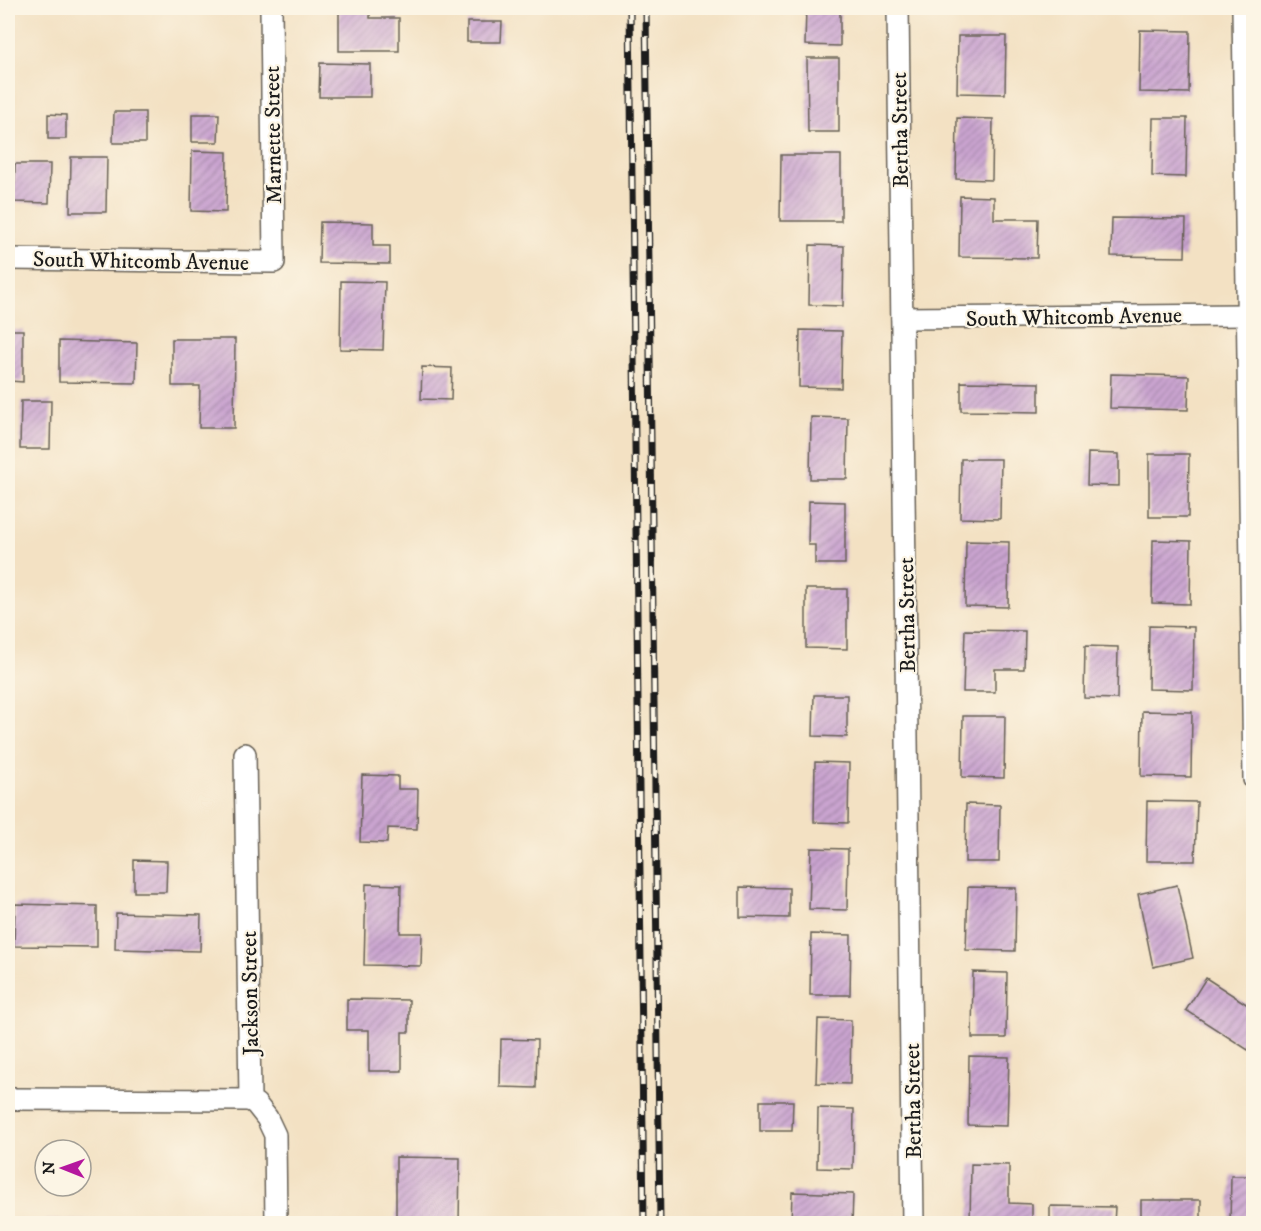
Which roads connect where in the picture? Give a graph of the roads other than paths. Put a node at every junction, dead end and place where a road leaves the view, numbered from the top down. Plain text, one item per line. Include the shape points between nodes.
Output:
1 (271, 8) edge
2 (898, 8) edge
3 (1243, 8) edge
4 (8, 259) edge
5 (274, 262) joint
6 (1246, 315) junction
7 (902, 318) junction
8 (245, 754) dead end
9 (1254, 779) edge
10 (8, 1099) edge
11 (250, 1100) junction
12 (276, 1224) edge
13 (913, 1224) edge

1 - 5 street, Marnette Street
2 - 7 street, Bertha Street
3 - 6 street
4 - 5 street, South Whitcomb Avenue
6 - 7 street, South Whitcomb Avenue
6 - 9 street
7 - 13 street, Bertha Street
8 - 11 street, Jackson Street
10 - 11 street
11 - 12 street via 267,1118 275,1135

